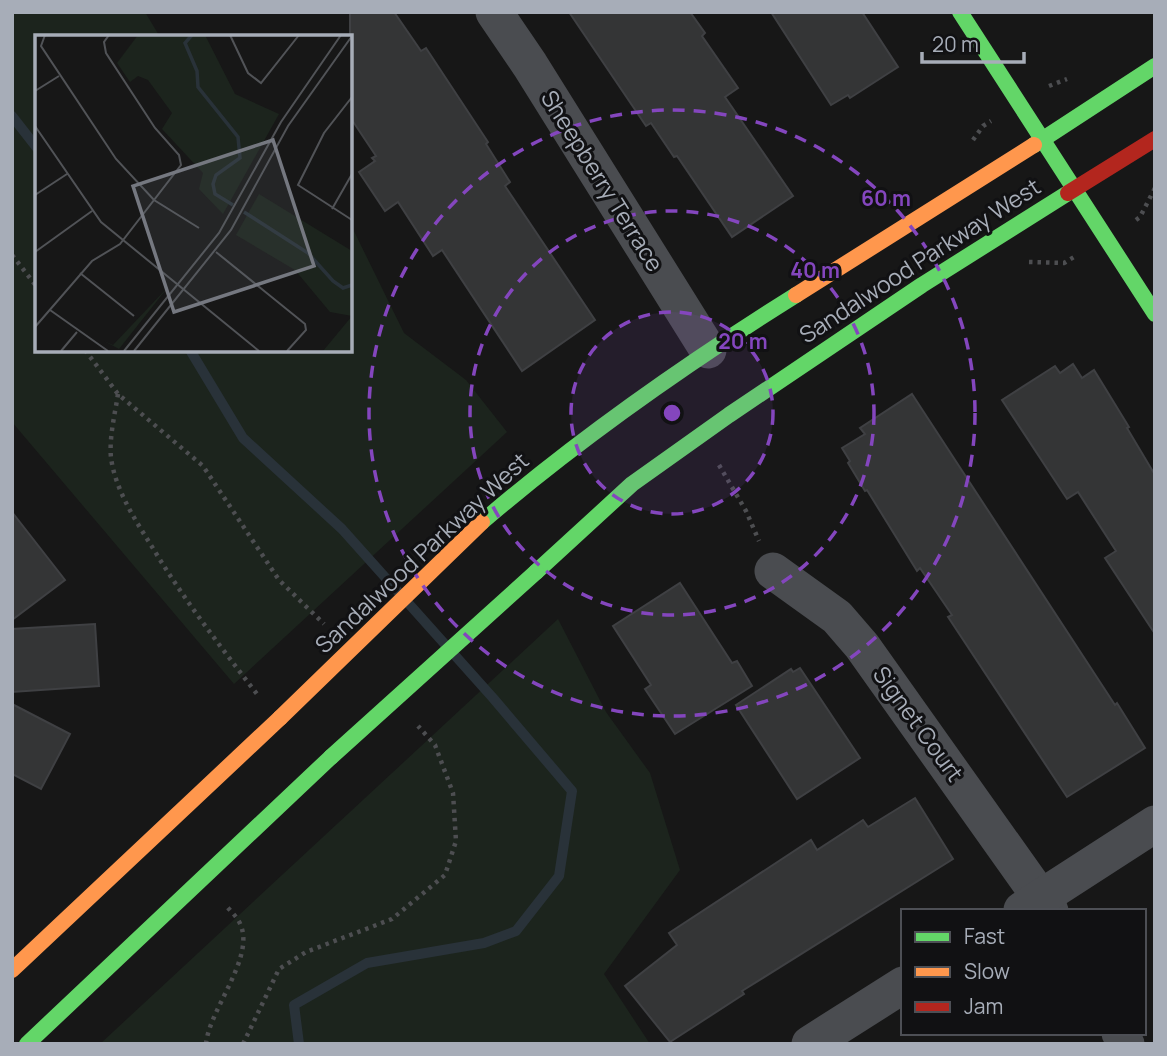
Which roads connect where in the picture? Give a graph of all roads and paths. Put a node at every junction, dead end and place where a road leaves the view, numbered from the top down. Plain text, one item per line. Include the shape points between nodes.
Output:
1 (494, 12) edge
2 (960, 12) edge
3 (1155, 66) edge
4 (1155, 139) edge
5 (1042, 140) junction
6 (1073, 188) junction
7 (1155, 188) edge
8 (1140, 218) dead end
9 (12, 255) edge
10 (35, 284) edge
11 (1155, 314) edge
12 (708, 350) junction
13 (86, 352) edge
14 (118, 394) junction
15 (717, 461) dead end
16 (773, 571) joint
17 (328, 629) dead end
18 (258, 694) dead end
19 (417, 726) dead end
20 (1155, 824) edge
21 (219, 897) dead end
22 (1038, 906) edge
23 (12, 970) edge
24 (901, 986) edge
25 (27, 1044) edge
26 (206, 1044) edge
27 (243, 1044) edge
28 (810, 1044) edge

1 - 12 street, Sheepberry Terrace
2 - 5 main road
3 - 5 main road, Sandalwood Parkway West
4 - 6 main road, Sandalwood Parkway West
5 - 6 main road
5 - 12 main road, Sandalwood Parkway West
6 - 11 main road
6 - 25 main road, Sandalwood Parkway West, bridge via 922,285 632,484 331,757
7 - 8 path
9 - 10 path
12 - 23 main road, Sandalwood Parkway West, bridge via 535,477 482,522
13 - 14 path
14 - 17 path via 203,466 279,580
14 - 18 path via 111,457 128,508 186,602
15 - 16 path
16 - 22 street, Signet Court via 837,617 862,646
19 - 27 path via 435,745 453,793 456,841 445,876 392,919 306,952 279,969
20 - 22 street
21 - 26 path via 238,919 243,945
24 - 28 street

